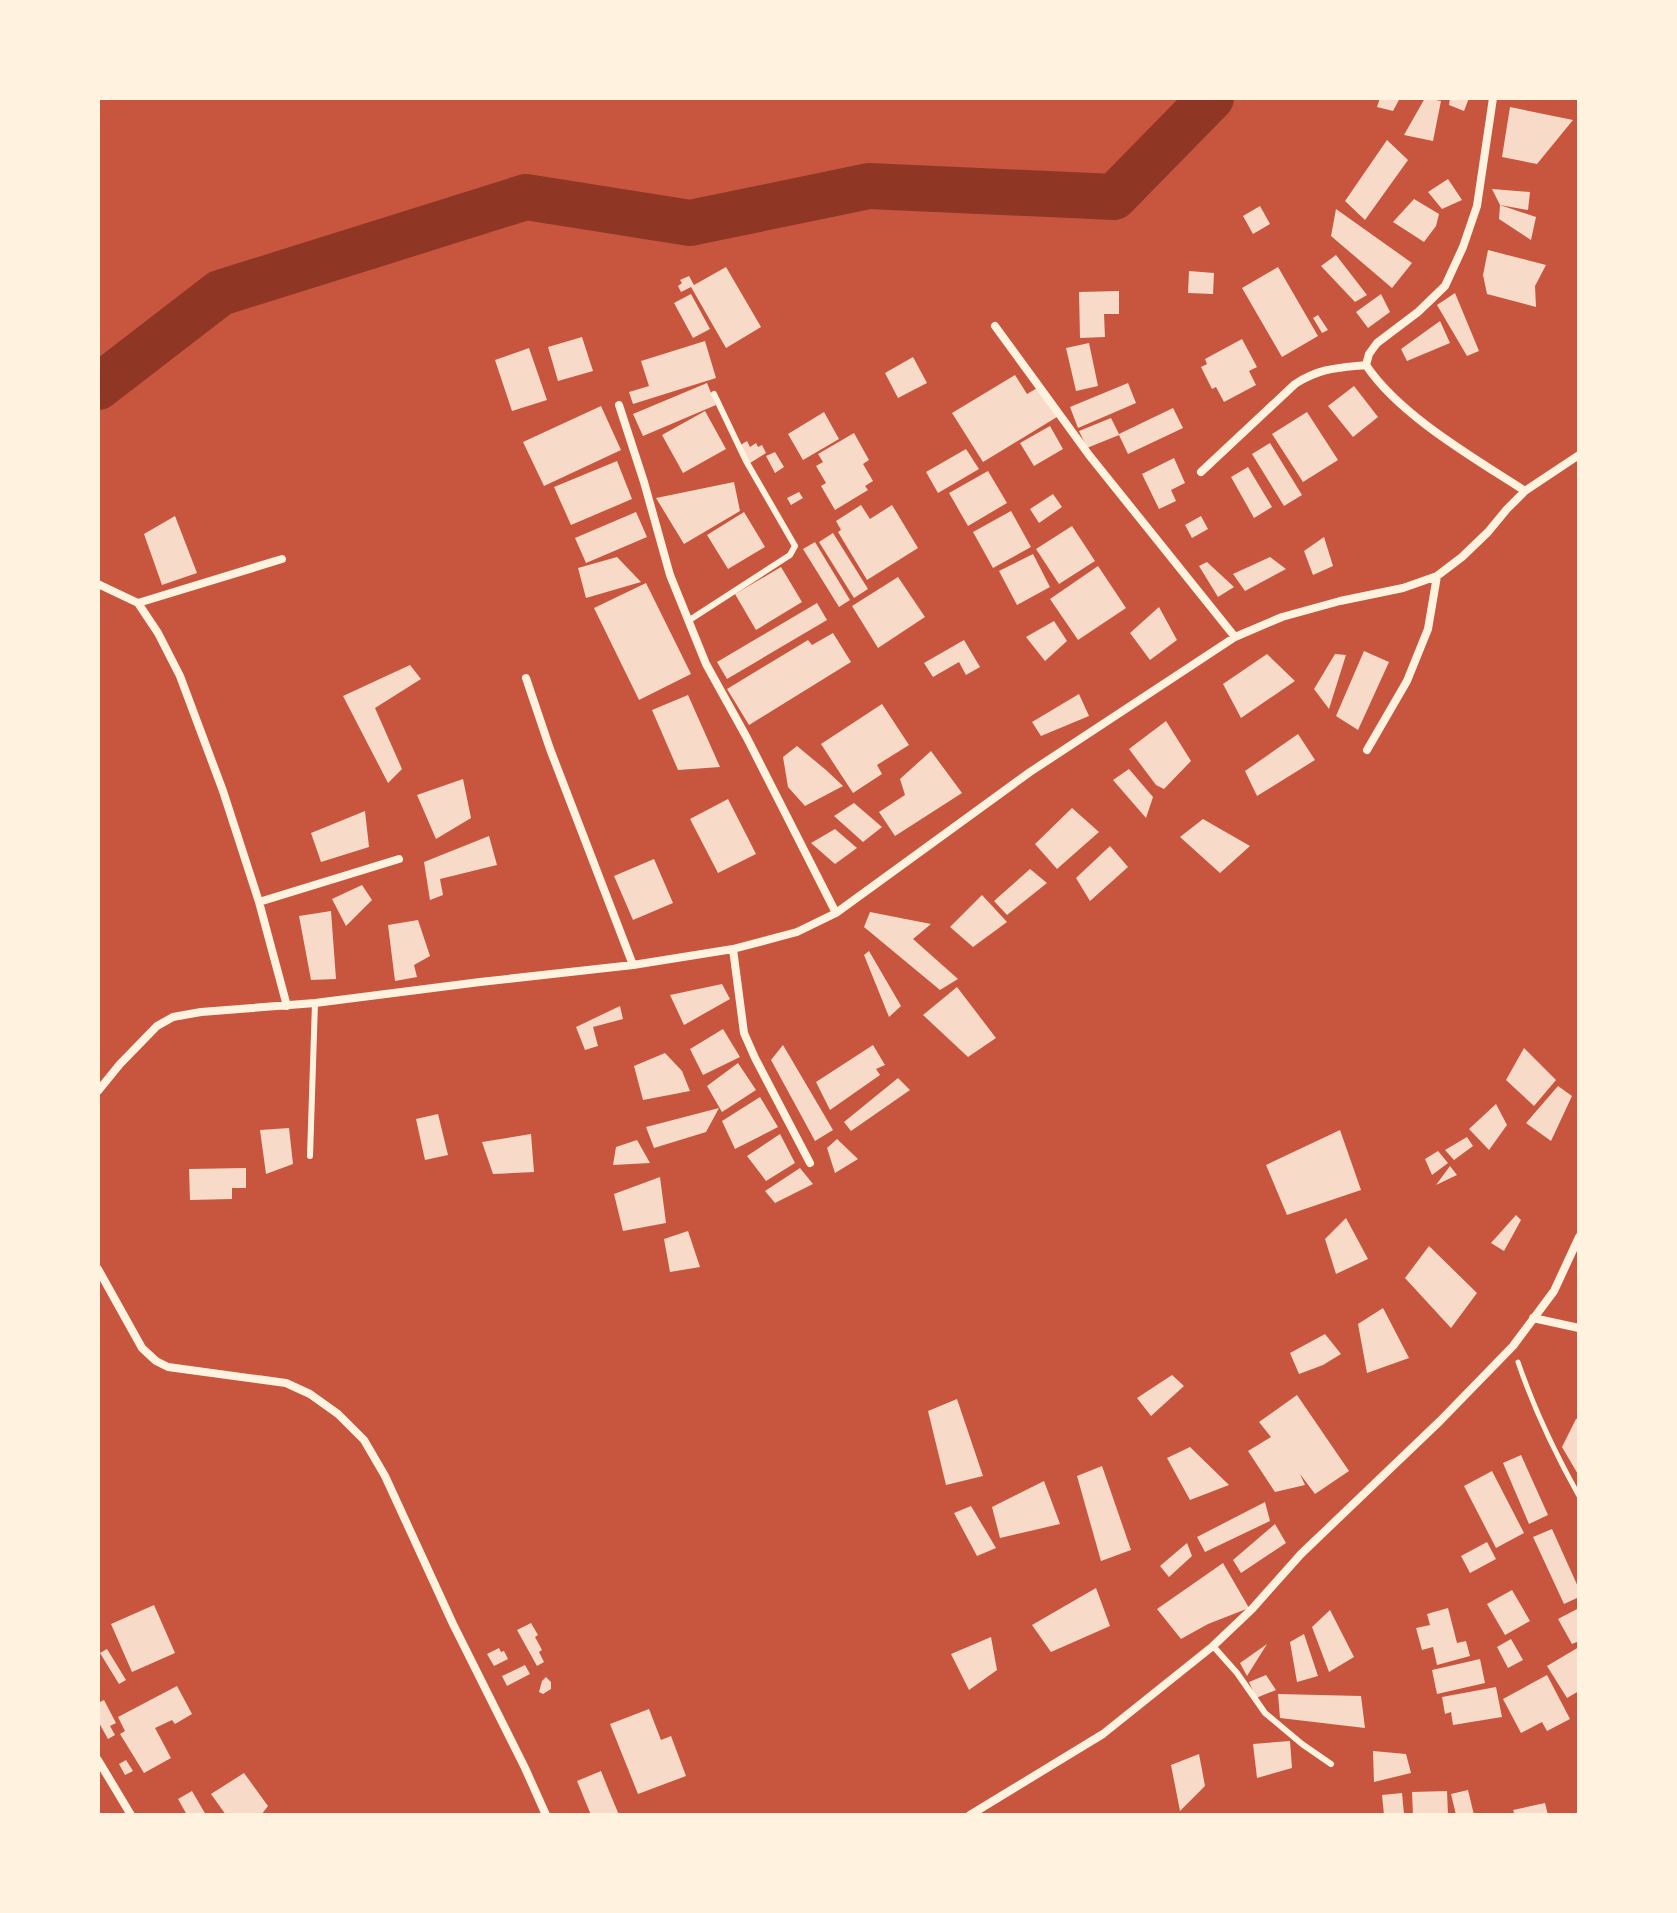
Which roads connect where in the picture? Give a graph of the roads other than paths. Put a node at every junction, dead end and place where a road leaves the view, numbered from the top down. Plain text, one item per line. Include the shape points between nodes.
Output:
1 (1493, 98) edge
2 (995, 326) dead end
3 (1366, 365) junction
4 (714, 394) dead end
5 (619, 405) dead end
6 (1579, 455) edge
7 (1201, 472) dead end
8 (1525, 491) junction
9 (282, 559) dead end
10 (1437, 576) junction
11 (98, 584) edge
12 (138, 603) junction
13 (688, 621) junction
14 (1235, 637) junction
15 (526, 678) dead end
16 (1367, 750) dead end
17 (399, 859) dead end
18 (259, 902) junction
19 (836, 913) junction
20 (733, 949) junction
21 (633, 965) junction
22 (315, 1003) junction
23 (287, 1006) junction
24 (98, 1091) edge
25 (310, 1156) dead end
26 (810, 1163) dead end
27 (1579, 1237) edge
28 (98, 1269) edge
29 (1533, 1318) junction
30 (1579, 1328) edge
31 (1213, 1646) junction
32 (98, 1760) edge
33 (1331, 1764) dead end
34 (131, 1815) edge
35 (546, 1815) edge
36 (970, 1815) edge

1 - 3 street via 1477,206 1445,286 1377,343
2 - 14 street via 1089,455
3 - 7 street via 1329,368 1302,379
3 - 8 street via 1414,414
4 - 13 lane via 795,546 790,555
5 - 13 street
6 - 8 street
8 - 10 street
9 - 12 street
10 - 14 street via 1282,617
10 - 16 street via 1428,629 1407,681
11 - 12 street
12 - 18 street via 180,676
13 - 19 street
14 - 19 street via 1030,772
15 - 21 street
17 - 18 street
18 - 23 street
19 - 20 street via 797,932
20 - 21 street
20 - 26 street via 744,1033
21 - 22 street
22 - 23 street
22 - 25 lane
23 - 24 street via 173,1017 157,1026
27 - 29 street via 1554,1291
28 - 35 street via 142,1348 156,1361 286,1383 338,1414 364,1440
29 - 30 street
29 - 31 street via 1440,1421
31 - 33 lane via 1265,1713
31 - 36 street via 1103,1734
32 - 34 street

